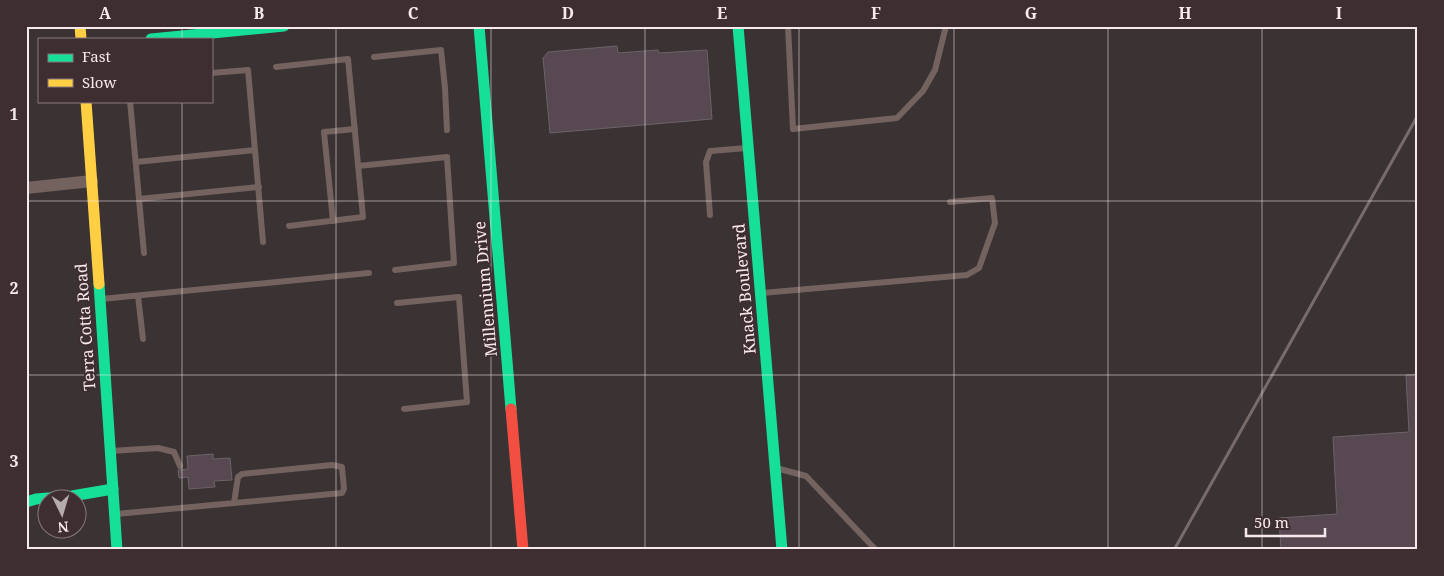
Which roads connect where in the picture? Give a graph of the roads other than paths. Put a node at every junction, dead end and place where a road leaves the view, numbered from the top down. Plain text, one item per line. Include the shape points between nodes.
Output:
1 (284, 26) edge
2 (479, 26) edge
3 (738, 26) edge
4 (788, 26) edge
5 (946, 26) edge
6 (161, 38) edge
7 (374, 57) dead end
8 (276, 67) dead end
9 (212, 73) edge
10 (86, 102) edge
11 (130, 102) edge
12 (355, 129) junction
13 (447, 130) dead end
14 (748, 148) junction
15 (255, 150) junction
16 (136, 162) junction
17 (358, 166) junction
18 (92, 181) junction
19 (259, 187) junction
20 (26, 188) edge
21 (139, 199) junction
22 (950, 202) dead end
23 (710, 215) dead end
24 (333, 221) junction
25 (288, 226) dead end
26 (263, 242) dead end
27 (144, 253) dead end
28 (395, 270) dead end
29 (369, 273) dead end
30 (760, 293) junction
31 (138, 296) junction
32 (99, 300) junction
33 (397, 303) dead end
34 (143, 339) dead end
35 (404, 409) dead end
36 (110, 451) junction
37 (180, 466) dead end
38 (775, 467) junction
39 (113, 489) junction
40 (26, 502) edge
41 (234, 503) junction
42 (115, 514) junction
43 (117, 550) edge
44 (522, 550) edge
45 (782, 550) edge
46 (876, 550) edge

1 - 6 street
2 - 44 street, Millennium Drive
3 - 14 street, Knack Boulevard
4 - 5 lane via 794,128 897,118 923,91 935,70
7 - 13 lane via 441,50
8 - 12 lane via 348,59
9 - 15 lane via 248,70
10 - 18 street, Terra Cotta Road
11 - 16 lane
12 - 17 lane
12 - 24 lane via 324,132
14 - 23 lane via 710,151 706,162
14 - 30 street, Knack Boulevard
15 - 16 lane
15 - 19 lane
16 - 21 lane
17 - 24 lane via 364,218
17 - 28 lane via 447,158 454,263
18 - 20 street
18 - 32 street, Terra Cotta Road
19 - 21 lane
19 - 26 lane
21 - 27 lane
22 - 30 lane via 992,198 994,223 979,268 967,275
24 - 25 lane
29 - 31 lane
30 - 38 street, Knack Boulevard
31 - 32 lane
31 - 34 lane
32 - 36 street, Terra Cotta Road
33 - 35 lane via 459,297 464,356 467,402
36 - 37 lane via 158,448 174,452
36 - 39 street, Terra Cotta Road
38 - 45 street, Knack Boulevard
38 - 46 lane via 806,476
39 - 40 street
39 - 42 street, Terra Cotta Road
41 - 41 lane via 342,493 342,468 332,465 242,474 238,478
41 - 42 lane
42 - 43 street, Terra Cotta Road

